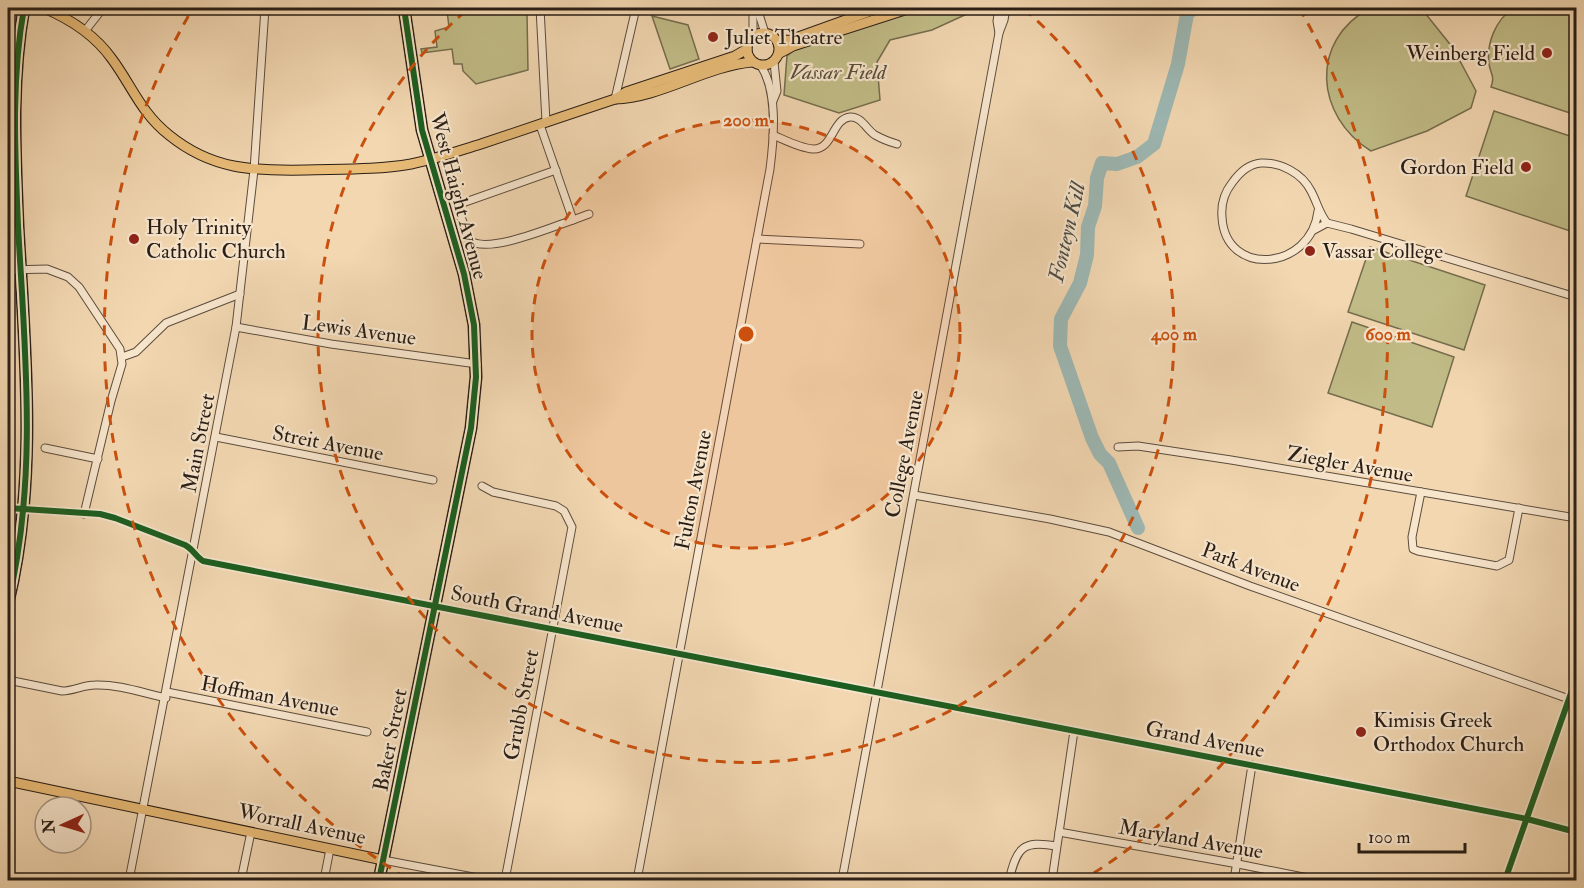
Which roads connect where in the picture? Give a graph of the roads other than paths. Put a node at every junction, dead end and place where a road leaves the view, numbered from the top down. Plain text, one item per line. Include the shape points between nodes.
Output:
1 (24, 8) edge
2 (44, 8) edge
3 (100, 8) edge
4 (265, 8) edge
5 (404, 8) edge
6 (540, 8) edge
7 (636, 8) edge
8 (879, 8) edge
9 (911, 8) edge
10 (999, 8) edge
11 (1005, 8) edge
12 (85, 31) junction
13 (765, 33) junction
14 (999, 33) junction
15 (753, 36) junction
16 (778, 41) junction
17 (747, 49) junction
18 (780, 53) junction
19 (774, 62) junction
20 (757, 64) junction
21 (615, 99) junction
22 (772, 104) junction
23 (543, 124) junction
24 (773, 135) junction
25 (897, 144) dead end
26 (429, 160) junction
27 (254, 170) junction
28 (556, 170) junction
29 (1318, 212) junction
30 (589, 214) dead end
31 (573, 220) junction
32 (1327, 223) junction
33 (1314, 230) junction
34 (757, 239) junction
35 (860, 244) dead end
36 (21, 269) junction
37 (8, 270) edge
38 (240, 294) junction
39 (1576, 297) edge
40 (236, 327) junction
41 (122, 357) junction
42 (477, 364) junction
43 (216, 437) junction
44 (1118, 447) dead end
45 (45, 448) dead end
46 (98, 459) junction
47 (433, 480) dead end
48 (482, 486) dead end
49 (1421, 492) junction
50 (914, 495) junction
51 (8, 508) edge
52 (1519, 508) junction
53 (22, 510) junction
54 (84, 514) junction
55 (1576, 518) edge
56 (194, 552) junction
57 (8, 603) edge
58 (434, 606) junction
59 (552, 629) junction
60 (679, 654) junction
61 (1576, 679) edge
62 (8, 680) edge
63 (877, 692) junction
64 (166, 695) junction
65 (1569, 699) junction
66 (1566, 709) junction
67 (1576, 711) edge
68 (1074, 731) junction
69 (367, 732) dead end
70 (1252, 765) junction
71 (8, 781) edge
72 (143, 810) junction
73 (1527, 819) junction
74 (250, 832) junction
75 (1059, 832) junction
76 (1576, 832) edge
77 (1056, 846) junction
78 (330, 849) junction
79 (383, 860) junction
80 (1238, 864) junction
81 (129, 880) edge
82 (241, 880) edge
83 (324, 880) edge
84 (379, 880) edge
85 (489, 880) edge
86 (505, 880) edge
87 (637, 880) edge
88 (842, 880) edge
89 (1009, 880) edge
90 (1052, 880) edge
91 (1234, 880) edge
92 (1318, 880) edge
93 (1505, 880) edge

1 - 36 highway via 14,111
2 - 12 main road
3 - 12 street
4 - 27 street, Main Street
5 - 26 highway, West Haight Avenue
6 - 23 street
7 - 21 street
8 - 16 main road
9 - 18 main road
10 - 14 street, College Avenue
11 - 14 street, College Avenue
12 - 27 main road via 105,50 138,102 166,133 201,156
13 - 15 main road
13 - 15 street via 757,8
13 - 16 main road
14 - 50 street, College Avenue
15 - 17 main road
16 - 18 main road
17 - 20 main road
17 - 21 main road
18 - 19 main road
19 - 20 main road
19 - 22 street, Fulton Avenue via 777,92
20 - 21 main road via 733,64 636,97
20 - 22 street, Fulton Avenue via 768,77
21 - 23 main road
22 - 24 street, Fulton Avenue
23 - 26 main road
23 - 28 street
24 - 25 street via 818,149 842,121 854,117 868,131
24 - 34 street, Fulton Avenue
26 - 27 main road via 382,168
26 - 42 highway, West Haight Avenue via 468,293
27 - 38 street, Main Street
28 - 31 street
28 - 31 street via 457,205 469,240 475,244 495,244
29 - 32 street
29 - 33 street
29 - 33 street via 1304,182 1290,170 1272,163 1244,170 1230,185 1223,203 1222,224 1228,240 1252,258 1288,255 1306,243
30 - 31 street
32 - 33 street
32 - 39 street
34 - 35 street
34 - 60 street, Fulton Avenue
36 - 37 street
36 - 41 street via 47,269 68,277 79,287
36 - 53 highway via 27,403
38 - 40 street, Main Street
38 - 41 street via 166,323 136,352
40 - 42 street, Lewis Avenue
40 - 43 street, Main Street
41 - 46 street
42 - 58 highway, West Haight Avenue via 471,428
43 - 47 street, Streit Avenue
43 - 56 street, Main Street
44 - 49 street, Ziegler Avenue via 1138,446
45 - 46 street
46 - 54 street
48 - 59 street, Grubb Street via 556,506 569,519 572,535
49 - 52 street, Ziegler Avenue
49 - 52 street via 1413,549 1497,566 1509,560
50 - 63 street, College Avenue
50 - 65 street, Park Avenue via 1109,532
51 - 53 street, South Grand Avenue
52 - 55 street, Ziegler Avenue
53 - 54 street, South Grand Avenue
53 - 57 highway
54 - 56 street, South Grand Avenue via 115,518
56 - 58 street, South Grand Avenue via 203,561
56 - 64 street, Main Street
58 - 59 street, South Grand Avenue
58 - 79 highway, Baker Street
59 - 60 street, South Grand Avenue
59 - 86 street, Grubb Street
60 - 63 street, South Grand Avenue
60 - 87 street, Fulton Avenue
61 - 65 street
62 - 64 street, Hoffman Avenue via 62,691 107,686
63 - 68 street, Grand Avenue
63 - 88 street, College Avenue
64 - 69 street, Hoffman Avenue
64 - 72 street, Main Street
65 - 66 street
66 - 67 street
66 - 73 street
68 - 70 street, Grand Avenue
68 - 75 street
70 - 73 street, Grand Avenue
70 - 80 street
71 - 72 main road, Worrall Avenue
72 - 74 main road, Worrall Avenue
72 - 81 street, Main Street
73 - 76 street
73 - 93 street
74 - 78 main road, Worrall Avenue
74 - 82 street
75 - 77 street
75 - 80 street, Maryland Avenue
77 - 89 street via 1041,843 1025,847 1014,861
77 - 90 street
78 - 79 main road, Worrall Avenue
78 - 83 street
79 - 84 highway, Baker Street
79 - 85 street, Worrall Avenue
80 - 91 street
80 - 92 street, Maryland Avenue

